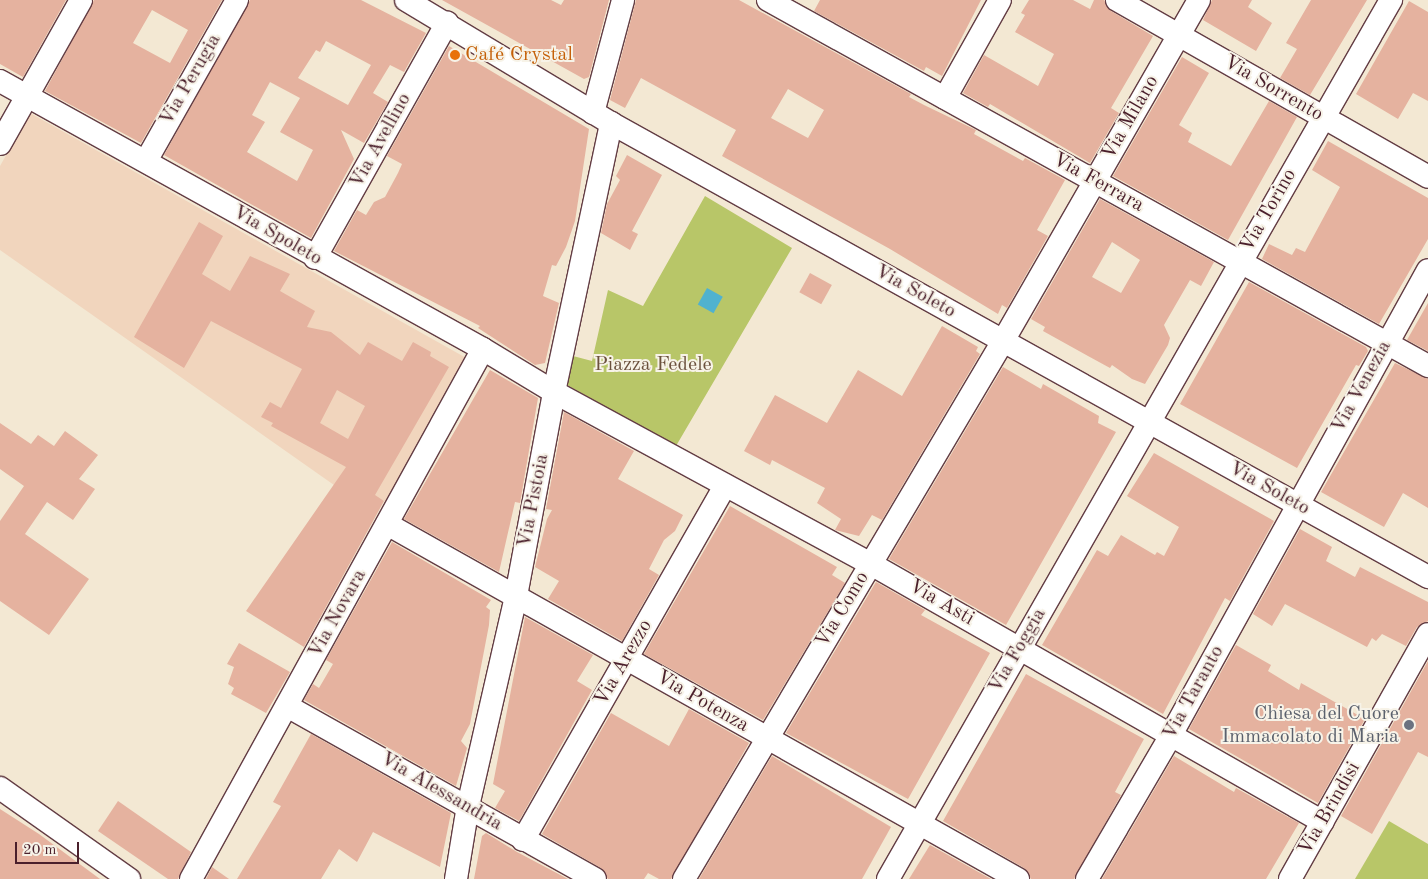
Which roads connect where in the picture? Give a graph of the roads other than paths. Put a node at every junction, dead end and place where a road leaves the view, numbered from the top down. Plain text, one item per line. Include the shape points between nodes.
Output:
1 (81, 0) edge
2 (237, 0) edge
3 (406, 0) edge
4 (623, 0) edge
5 (768, 0) edge
6 (1000, 0) edge
7 (1117, 0) edge
8 (1199, 0) edge
9 (1391, 0) edge
10 (801, 7) edge
11 (447, 23) junction
12 (1179, 35) junction
13 (0, 81) edge
14 (27, 96) junction
15 (945, 98) junction
16 (1323, 117) junction
17 (602, 118) junction
18 (0, 144) edge
19 (146, 161) junction
20 (1428, 177) edge
21 (1095, 181) junction
22 (316, 258) junction
23 (1240, 262) junction
24 (1428, 270) edge
25 (1004, 342) junction
26 (1386, 342) junction
27 (483, 349) junction
28 (1428, 366) edge
29 (554, 392) junction
30 (1148, 422) junction
31 (726, 486) junction
32 (1297, 505) junction
33 (387, 524) junction
34 (871, 564) junction
35 (1428, 577) edge
36 (516, 596) junction
37 (1428, 634) edge
38 (1020, 648) junction
39 (627, 659) junction
40 (287, 706) junction
41 (1171, 735) junction
42 (767, 739) junction
43 (0, 788) edge
44 (468, 806) junction
45 (1323, 822) junction
46 (920, 824) junction
47 (523, 840) junction
48 (129, 879) edge
49 (191, 879) edge
50 (456, 879) edge
51 (594, 879) edge
52 (684, 879) edge
53 (888, 879) edge
54 (1018, 879) edge
55 (1087, 879) edge
56 (1290, 879) edge

1 - 14 street
2 - 19 street, Via Perugia
3 - 11 street, Via Soleto
4 - 17 street, Via Pistoia
5 - 10 street, Via Ferrara
6 - 15 street
7 - 12 street, Via Sorrento
8 - 12 street, Via Milano
9 - 16 street, Via Torino
10 - 15 street, Via Ferrara
11 - 17 street, Via Soleto
11 - 22 street, Via Avellino
12 - 16 street, Via Sorrento
12 - 21 street, Via Milano
13 - 14 street, Via Spoleto
14 - 18 street
14 - 19 street, Via Spoleto
15 - 21 street, Via Ferrara
16 - 20 street, Via Sorrento
16 - 23 street, Via Torino
17 - 25 street, Via Soleto
17 - 29 street, Via Pistoia
19 - 22 street, Via Spoleto
21 - 23 street, Via Ferrara
21 - 25 street, Via Milano
22 - 27 street, Via Spoleto
23 - 26 street, Via Ferrara
23 - 30 street, Via Torino
24 - 26 street, Via Venezia
25 - 30 street, Via Soleto
25 - 34 street, Via Como
26 - 28 street, Via Ferrara
26 - 32 street, Via Venezia
27 - 29 street, Via Spoleto
27 - 33 street, Via Novara
29 - 31 street, Via Asti
29 - 36 street, Via Pistoia
30 - 32 street, Via Soleto
30 - 38 street, Via Foggia
31 - 34 street, Via Asti
31 - 39 street, Via Arezzo
32 - 35 street, Via Soleto
32 - 41 street, Via Taranto
33 - 36 street, Via Potenza
33 - 40 street, Via Novara
34 - 38 street, Via Asti
34 - 42 street, Via Como
36 - 39 street, Via Potenza
36 - 44 street, Via Pistoia
37 - 45 street, Via Brindisi
38 - 41 street, Via Asti
38 - 46 street, Via Foggia
39 - 42 street, Via Potenza
39 - 47 street, Via Arezzo
40 - 44 street, Via Alessandria
40 - 49 street, Via Novara
41 - 45 street, Via Asti
41 - 55 street, Via Taranto
42 - 46 street, Via Potenza
42 - 52 street, Via Como
43 - 48 street
44 - 47 street, Via Alessandria
44 - 50 street, Via Pistoia
45 - 56 street, Via Brindisi
46 - 53 street, Via Foggia
46 - 54 street, Via Potenza
47 - 51 street, Via Alessandria

